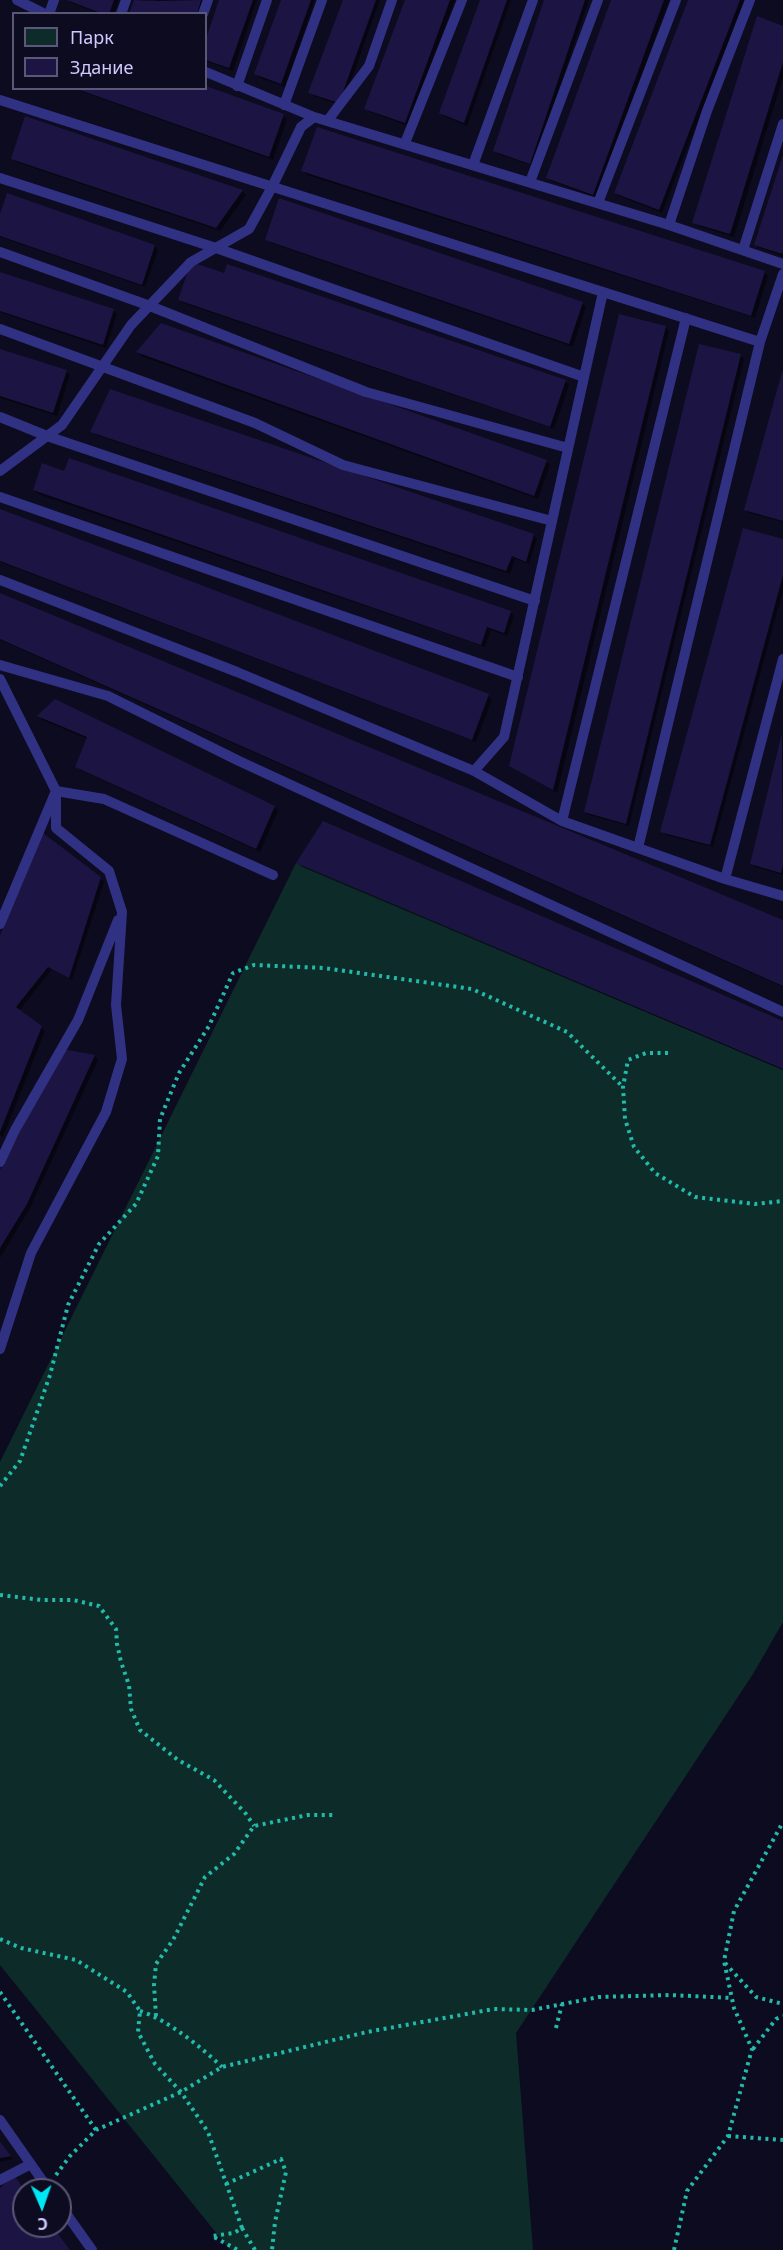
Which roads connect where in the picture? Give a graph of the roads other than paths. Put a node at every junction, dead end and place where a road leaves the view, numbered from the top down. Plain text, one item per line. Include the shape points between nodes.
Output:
1 (17, 0) edge
2 (267, 0) edge
3 (322, 0) edge
4 (392, 0) edge
5 (462, 0) edge
6 (534, 0) edge
7 (598, 0) edge
8 (676, 0) edge
9 (750, 0) edge
10 (43, 12) edge
11 (207, 72) edge
12 (237, 86) junction
13 (0, 100) edge
14 (284, 105) junction
15 (314, 117) junction
16 (328, 120) junction
17 (783, 124) edge
18 (405, 144) junction
19 (473, 165) junction
20 (0, 178) edge
21 (530, 182) junction
22 (272, 187) junction
23 (598, 203) junction
24 (669, 225) junction
25 (216, 248) junction
26 (743, 250) junction
27 (0, 252) edge
28 (783, 264) edge
29 (783, 274) edge
30 (603, 292) junction
31 (150, 306) junction
32 (686, 318) junction
33 (0, 328) edge
34 (760, 342) junction
35 (103, 365) junction
36 (584, 377) junction
37 (0, 417) edge
38 (47, 436) junction
39 (568, 448) junction
40 (0, 471) edge
41 (0, 497) edge
42 (552, 521) junction
43 (0, 580) edge
44 (535, 601) junction
45 (783, 659) edge
46 (0, 665) edge
47 (518, 677) junction
48 (0, 679) edge
49 (474, 771) junction
50 (56, 791) junction
51 (562, 821) junction
52 (638, 848) junction
53 (273, 875) dead end
54 (725, 879) junction
55 (783, 896) edge
56 (122, 912) junction
57 (0, 924) edge
58 (783, 1012) edge
59 (0, 1162) edge
60 (0, 1349) edge
61 (0, 2120) edge
62 (31, 2164) junction
63 (41, 2178) edge
64 (0, 2180) edge
65 (72, 2222) edge
66 (92, 2250) edge

1 - 10 lane
2 - 12 lane
3 - 14 lane
4 - 16 lane via 369,66
5 - 18 lane
6 - 19 lane
7 - 21 lane
8 - 23 lane
9 - 24 lane
11 - 12 lane
12 - 14 lane
13 - 22 lane
14 - 15 lane
15 - 16 lane
15 - 22 lane via 301,127
16 - 18 lane
17 - 26 lane
18 - 19 lane
19 - 21 lane
20 - 25 lane
21 - 23 lane
22 - 25 lane via 249,229
22 - 30 lane
23 - 24 lane
24 - 26 lane
25 - 31 lane via 191,262
25 - 36 lane
26 - 28 lane
27 - 31 lane
29 - 34 lane
30 - 32 lane
30 - 36 lane
31 - 35 lane via 131,325
31 - 39 lane via 366,392
32 - 34 lane
32 - 51 lane
33 - 35 lane
34 - 52 lane
35 - 38 lane via 62,425
35 - 42 lane via 255,423 343,465
36 - 39 lane
37 - 38 lane
38 - 40 lane
38 - 44 lane
39 - 42 lane
41 - 47 lane
42 - 44 lane
43 - 49 lane via 237,672
44 - 47 lane
45 - 54 lane
46 - 58 lane via 108,696 238,761
47 - 49 lane via 504,737
48 - 50 lane
49 - 51 lane
50 - 53 lane via 104,799
50 - 56 lane via 56,828 109,870
50 - 57 lane
51 - 52 lane
52 - 54 lane
54 - 55 lane
56 - 59 lane via 78,1020
56 - 60 lane via 116,1005 122,1059 106,1112 31,1253
61 - 62 lane
62 - 63 lane
62 - 64 lane
65 - 66 lane

